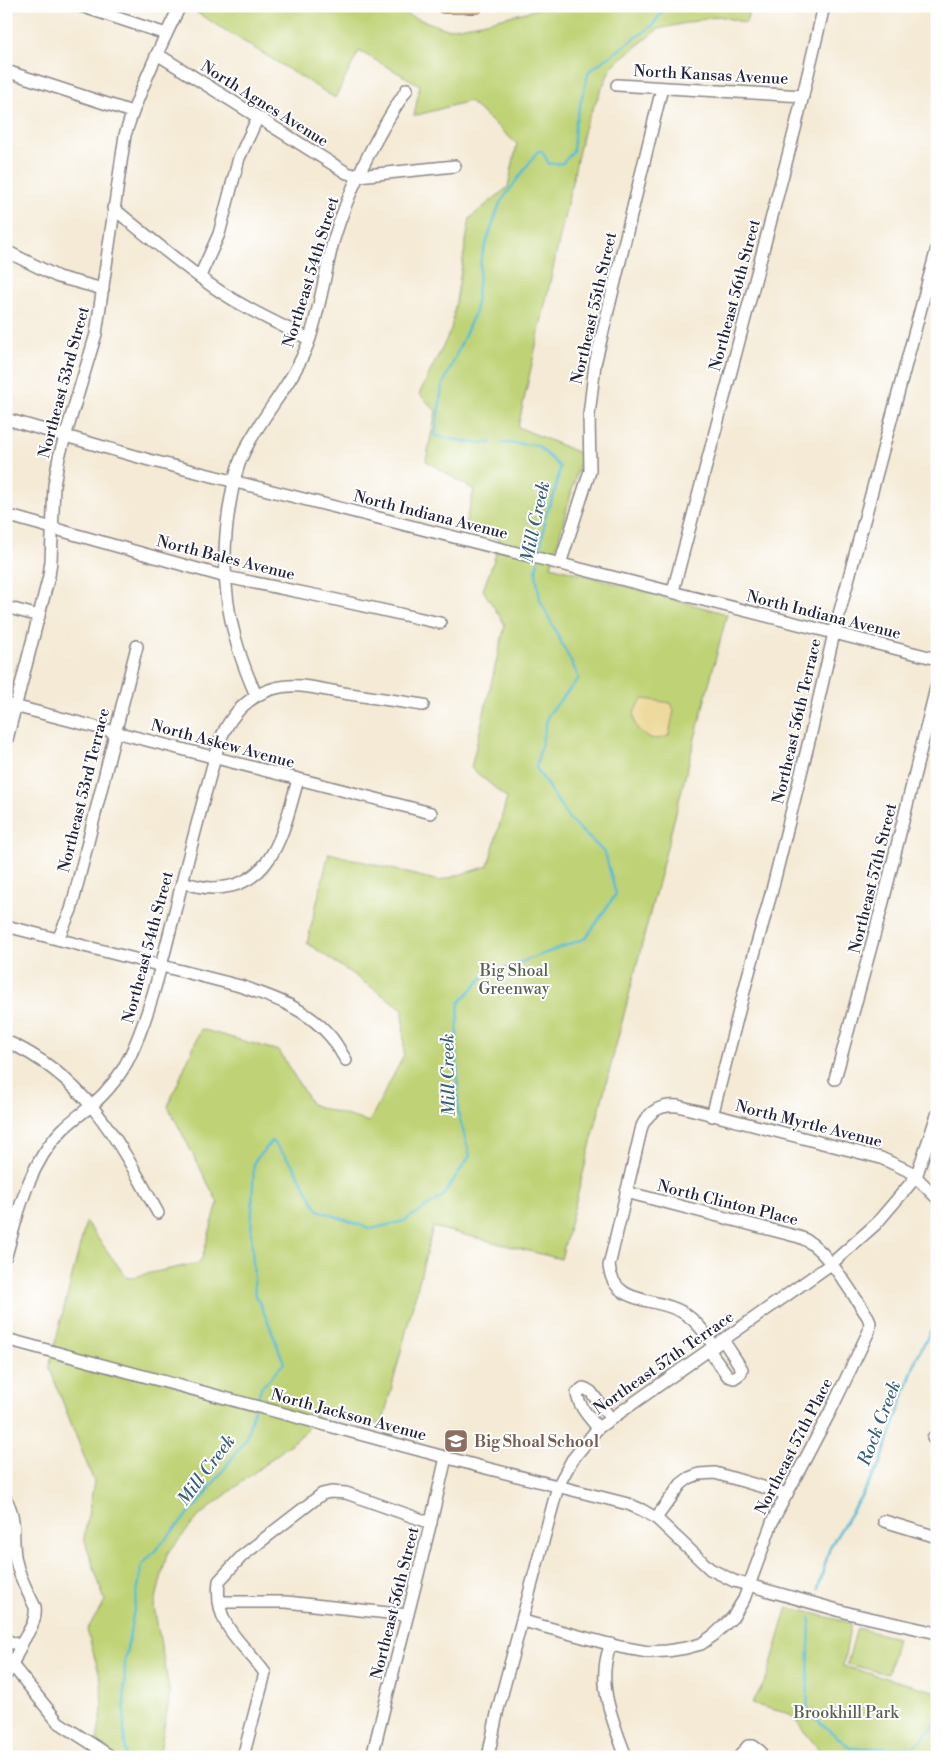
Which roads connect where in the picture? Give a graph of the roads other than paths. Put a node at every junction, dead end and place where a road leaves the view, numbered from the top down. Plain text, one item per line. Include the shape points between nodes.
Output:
1 (81, 6) edge
2 (180, 6) edge
3 (444, 6) edge
4 (476, 6) edge
5 (824, 6) edge
6 (166, 34) junction
7 (157, 54) junction
8 (6, 71) edge
9 (617, 85) dead end
10 (662, 88) junction
11 (407, 89) dead end
12 (803, 96) junction
13 (132, 112) junction
14 (258, 118) junction
15 (455, 166) dead end
16 (358, 176) junction
17 (113, 208) junction
18 (937, 248) edge
19 (6, 251) edge
20 (200, 276) junction
21 (103, 289) junction
22 (309, 339) junction
23 (6, 419) edge
24 (65, 436) junction
25 (234, 480) junction
26 (6, 515) edge
27 (52, 528) junction
28 (554, 562) junction
29 (226, 577) junction
30 (673, 591) junction
31 (6, 607) edge
32 (39, 616) junction
33 (440, 623) dead end
34 (834, 633) junction
35 (137, 646) dead end
36 (937, 659) edge
37 (937, 684) edge
38 (256, 695) junction
39 (11, 705) edge
40 (423, 705) dead end
41 (114, 732) junction
42 (6, 743) edge
43 (215, 758) junction
44 (298, 780) junction
45 (431, 814) dead end
46 (182, 882) junction
47 (6, 926) edge
48 (58, 939) junction
49 (161, 966) junction
50 (6, 1041) edge
51 (346, 1060) dead end
52 (835, 1079) dead end
53 (91, 1106) junction
54 (937, 1115) edge
55 (712, 1116) junction
56 (916, 1177) junction
57 (626, 1192) junction
58 (937, 1198) edge
59 (158, 1213) dead end
60 (6, 1256) edge
61 (831, 1264) junction
62 (870, 1322) joint
63 (6, 1339) edge
64 (715, 1345) junction
65 (611, 1419) junction
66 (598, 1428) junction
67 (446, 1457) junction
68 (558, 1486) junction
69 (786, 1494) junction
70 (6, 1500) edge
71 (656, 1518) junction
72 (884, 1521) dead end
73 (431, 1523) junction
74 (937, 1537) edge
75 (749, 1586) junction
76 (218, 1602) junction
77 (406, 1614) junction
78 (523, 1621) junction
79 (937, 1633) edge
80 (6, 1640) edge
81 (611, 1644) junction
82 (20, 1646) junction
83 (10, 1670) edge
84 (112, 1757) edge
85 (244, 1757) edge
86 (372, 1757) edge
87 (488, 1757) edge
88 (626, 1757) edge
89 (739, 1757) edge
90 (759, 1757) edge

1 - 6 street
2 - 6 street, Northeast 53rd Street
3 - 4 main road
5 - 12 street, Northeast 56th Street
6 - 7 street, Northeast 53rd Street
7 - 13 street, Northeast 53rd Street
7 - 14 street, North Agnes Avenue
8 - 13 street
9 - 10 street, North Kansas Avenue
10 - 12 street, North Kansas Avenue
10 - 28 street, Northeast 55th Street via 594,364 589,415 590,471
11 - 16 street, Northeast 54th Street via 381,129
12 - 30 street, Northeast 56th Street
13 - 17 street, Northeast 53rd Street
14 - 16 street, North Agnes Avenue via 347,173
14 - 20 street via 239,158 219,234
15 - 16 street
16 - 22 street, Northeast 54th Street via 334,240
17 - 20 street
17 - 21 street, Northeast 53rd Street
18 - 34 street, Northeast 56th Terrace
19 - 21 street via 58,277
20 - 22 street via 259,314
21 - 24 street, Northeast 53rd Street via 96,334
22 - 25 street, Northeast 54th Street via 298,363 243,453
23 - 24 street, North Indiana Avenue
24 - 25 street, North Indiana Avenue
24 - 27 street, Northeast 53rd Street via 54,485
25 - 28 street, North Indiana Avenue
25 - 29 street, Northeast 54th Street via 226,530
26 - 27 street, North Bales Avenue
27 - 29 street, North Bales Avenue
27 - 32 street, Northeast 53rd Street via 49,576
28 - 30 street, North Indiana Avenue
29 - 33 street, North Bales Avenue
29 - 38 street, Northeast 54th Street via 232,628
30 - 34 street, North Indiana Avenue
31 - 32 street
32 - 39 street, Northeast 53rd Street
34 - 36 street, North Indiana Avenue
34 - 55 street, Northeast 56th Terrace via 776,875
35 - 41 street, Northeast 53rd Terrace
37 - 52 street, Northeast 57th Street
38 - 40 street via 271,689 302,686
38 - 43 street, Northeast 54th Street via 228,722
39 - 41 street, North Askew Avenue
39 - 42 street, Northeast 53rd Street
41 - 43 street, North Askew Avenue
41 - 48 street, Northeast 53rd Terrace via 71,910
43 - 44 street, North Askew Avenue
43 - 46 street, Northeast 54th Street
44 - 45 street, North Askew Avenue
44 - 46 street via 276,849 264,866 239,883 224,888
46 - 49 street, Northeast 54th Street
47 - 48 street
48 - 49 street
49 - 51 street via 240,986 291,1006 323,1028
49 - 53 street, Northeast 54th Street via 130,1057 113,1083
50 - 53 street via 50,1065
53 - 59 street via 123,1149
53 - 60 street, Northeast 54th Street via 61,1130 43,1153 23,1198
54 - 56 street, Northeast 57th Terrace
55 - 56 street, North Myrtle Avenue via 881,1158 901,1166
55 - 57 street, North Myrtle Avenue via 678,1106 661,1108 648,1116 642,1126
56 - 58 street, North Myrtle Avenue
56 - 61 street, Northeast 57th Terrace via 876,1224
57 - 61 street, North Clinton Place via 804,1238 816,1246
57 - 64 street via 609,1266 616,1285 630,1296 683,1312
61 - 62 street, North Clinton Place
61 - 64 street, Northeast 57th Terrace
62 - 69 street, Northeast 57th Place via 869,1331 830,1412
63 - 67 street, North Jackson Avenue
64 - 65 street, Northeast 57th Terrace
65 - 66 street, Northeast 57th Terrace
65 - 66 street via 591,1392 586,1388 580,1390 577,1397
66 - 68 street, Northeast 57th Terrace via 572,1460
67 - 68 street, North Jackson Avenue
67 - 73 street, Northeast 56th Street
68 - 71 street, North Jackson Avenue via 628,1504
68 - 78 street, Northeast 57th Terrace
69 - 71 street via 715,1473 699,1474 681,1484
69 - 75 street, Northeast 57th Place
70 - 82 street via 13,1515 15,1559 36,1612
71 - 75 street, North Jackson Avenue via 710,1569
72 - 74 street
73 - 76 street via 346,1493 322,1494 234,1563 219,1581
73 - 77 street, Northeast 56th Street
75 - 79 street, North Jackson Avenue
75 - 81 street, Northeast 57th Place via 733,1617 701,1644 658,1652
76 - 77 street via 295,1602
76 - 85 street via 231,1634 265,1673
77 - 86 street, Northeast 56th Street
78 - 81 street, Northeast 57th Place
78 - 87 street, Northeast 57th Terrace
80 - 82 street
81 - 88 street via 604,1680 606,1696
82 - 83 street
83 - 84 street via 58,1722
89 - 90 street via 748,1746 760,1751

